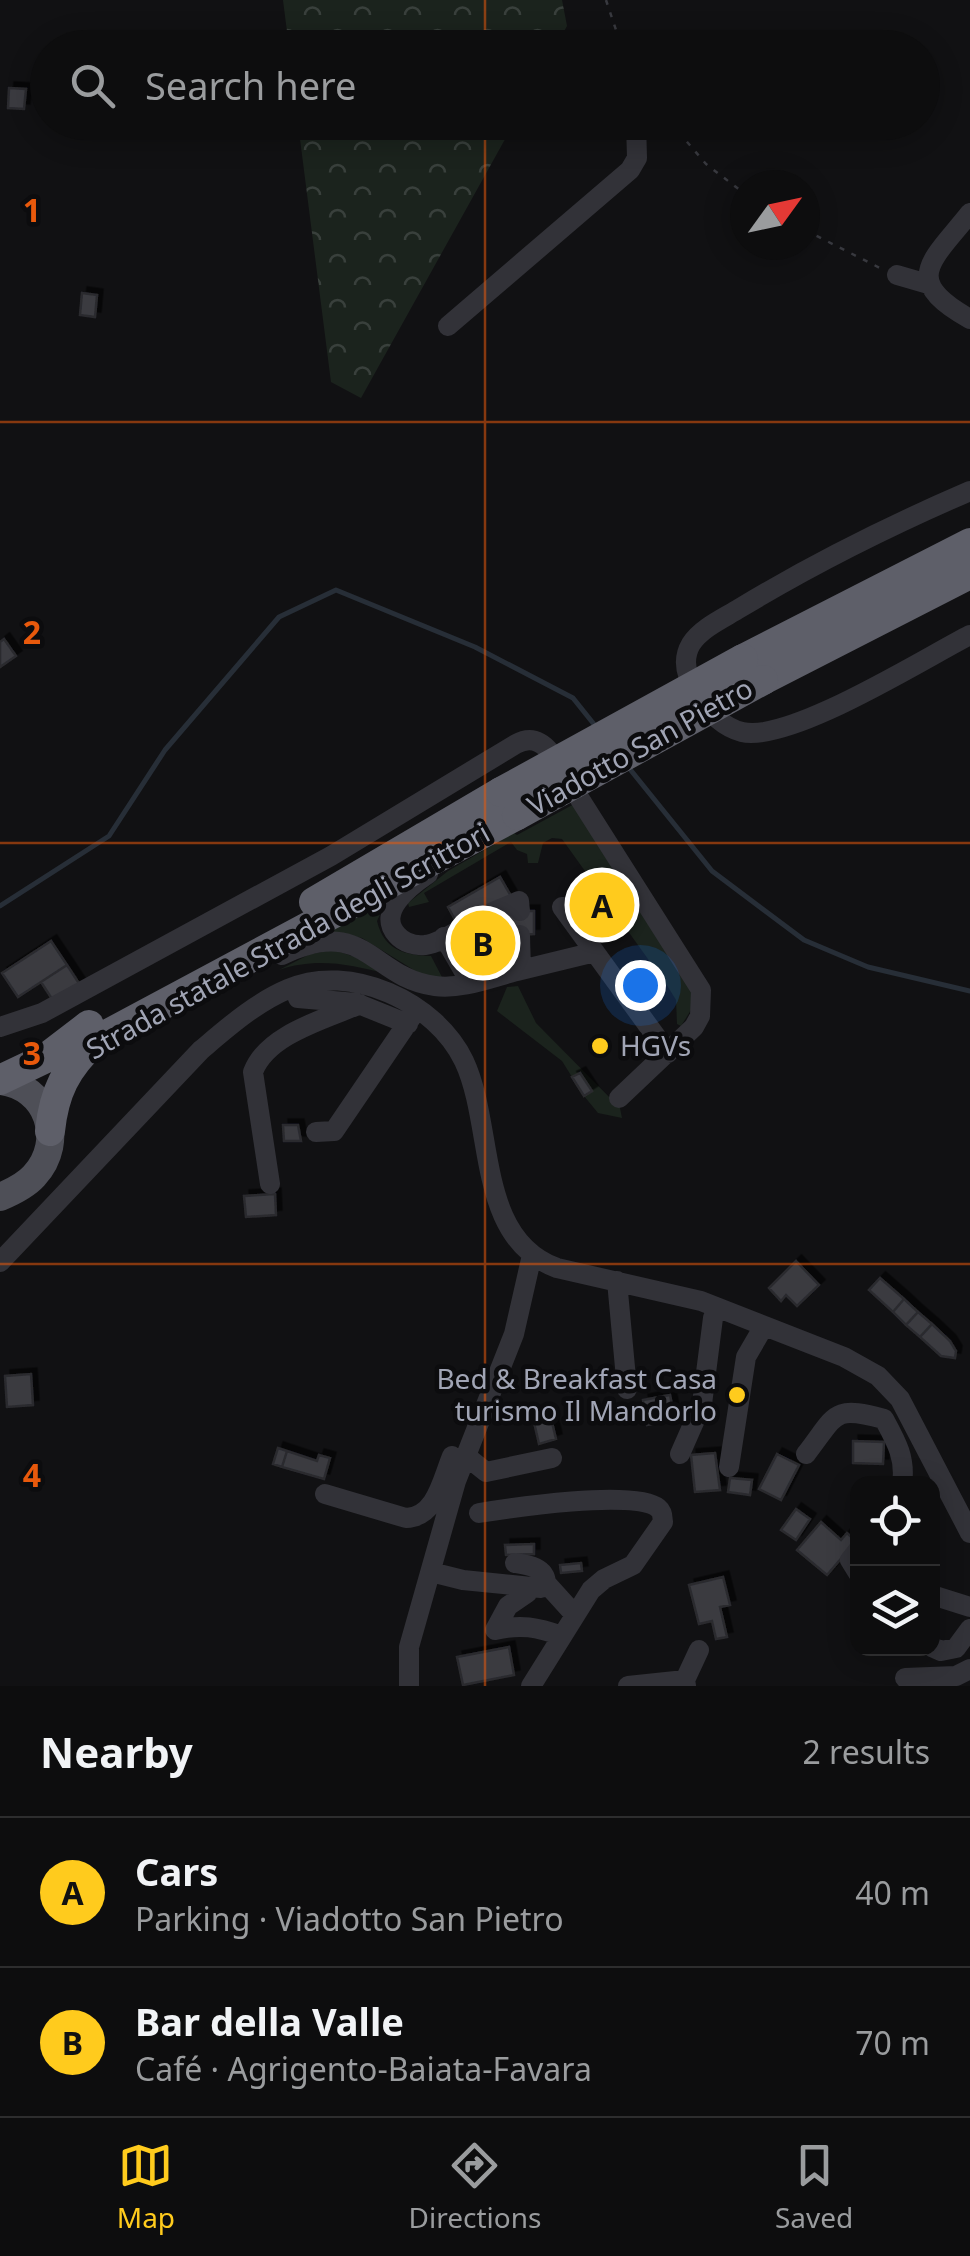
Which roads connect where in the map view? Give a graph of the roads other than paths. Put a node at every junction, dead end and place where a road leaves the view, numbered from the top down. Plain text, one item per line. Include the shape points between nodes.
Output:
1 (637, 140) edge
2 (970, 213) edge
3 (897, 275) road end
4 (928, 284) junction
5 (970, 319) edge
6 (448, 326) dead end
7 (970, 491) edge
8 (970, 543) edge
9 (970, 574) edge
10 (970, 635) edge
11 (753, 670) junction
12 (509, 804) junction
13 (562, 907) dead end
14 (520, 911) dead end
15 (520, 934) dead end
16 (444, 938) junction
17 (594, 952) junction
18 (521, 970) junction
19 (470, 982) junction
20 (294, 987) junction
21 (360, 1004) junction
22 (413, 1017) junction
23 (0, 1028) edge
24 (95, 1041) junction
25 (668, 1053) junction
26 (0, 1081) edge
27 (619, 1098) dead end
28 (50, 1131) junction
29 (316, 1132) dead end
30 (270, 1184) dead end
31 (0, 1197) edge
32 (527, 1251) junction
33 (0, 1262) edge
34 (617, 1280) junction
35 (718, 1308) junction
36 (764, 1326) junction
37 (626, 1389) dead end
38 (680, 1454) dead end
39 (806, 1454) dead end
40 (466, 1456) junction
41 (552, 1458) dead end
42 (729, 1467) dead end
43 (903, 1476) edge
44 (326, 1494) dead end
45 (479, 1514) dead end
46 (970, 1533) edge
47 (515, 1563) dead end
48 (430, 1572) junction
49 (537, 1585) junction
50 (940, 1598) edge
51 (970, 1608) edge
52 (575, 1615) junction
53 (970, 1629) edge
54 (562, 1636) junction
55 (699, 1650) dead end
56 (940, 1652) edge
57 (970, 1669) edge
58 (905, 1678) dead end
59 (686, 1683) edge
60 (409, 1686) edge
61 (531, 1686) edge
62 (628, 1686) edge

1 - 6 street via 638,158 630,170
2 - 4 street via 933,260
3 - 4 street
4 - 5 street
7 - 10 street via 725,617 698,635 685,661 687,676 716,718 757,733 806,720
8 - 11 highway
9 - 11 highway
11 - 12 highway, Viadotto San Pietro, bridge
12 - 16 street via 395,904 391,926 404,942 420,946
12 - 24 highway, Strada statale Strada degli Scrittori
12 - 26 highway, Strada statale Strada degli Scrittori via 335,890
13 - 17 street
14 - 16 street via 519,901 513,902
15 - 18 street
16 - 19 street
17 - 18 street
17 - 25 street
18 - 19 street
19 - 24 street via 421,983 350,944 316,943 124,1036
20 - 21 street via 298,998
20 - 22 street via 328,981 364,985 398,998
20 - 33 street via 201,1050
21 - 22 street
21 - 30 street via 279,1042 256,1063
22 - 29 street via 334,1131
22 - 32 street via 447,1037 463,1059 500,1203
23 - 25 street via 42,1013 241,905 530,740 550,752 696,978 700,1016
24 - 28 highway, Strada statale Strada degli Scrittori via 62,1080
25 - 27 street
26 - 28 main road via 36,1096
28 - 31 main road via 36,1173
32 - 34 street via 558,1268
32 - 40 street via 514,1334
32 - 44 street via 496,1352 428,1512 406,1518
34 - 35 street
34 - 37 street
35 - 36 street
35 - 38 street via 702,1404
36 - 42 street via 746,1357
36 - 46 street via 844,1357 890,1386
39 - 43 street via 835,1417 851,1410 884,1418 901,1450
40 - 41 street via 486,1472
40 - 48 street
45 - 52 street via 606,1500 658,1508 663,1522 640,1558 597,1583
47 - 49 street via 546,1577
48 - 49 street
48 - 60 street via 410,1647
49 - 52 street via 560,1594
49 - 54 street via 508,1606 495,1630 520,1625
50 - 51 street
52 - 54 street
53 - 56 street via 956,1648
54 - 61 street
55 - 59 street
57 - 58 street via 956,1676
59 - 62 street

